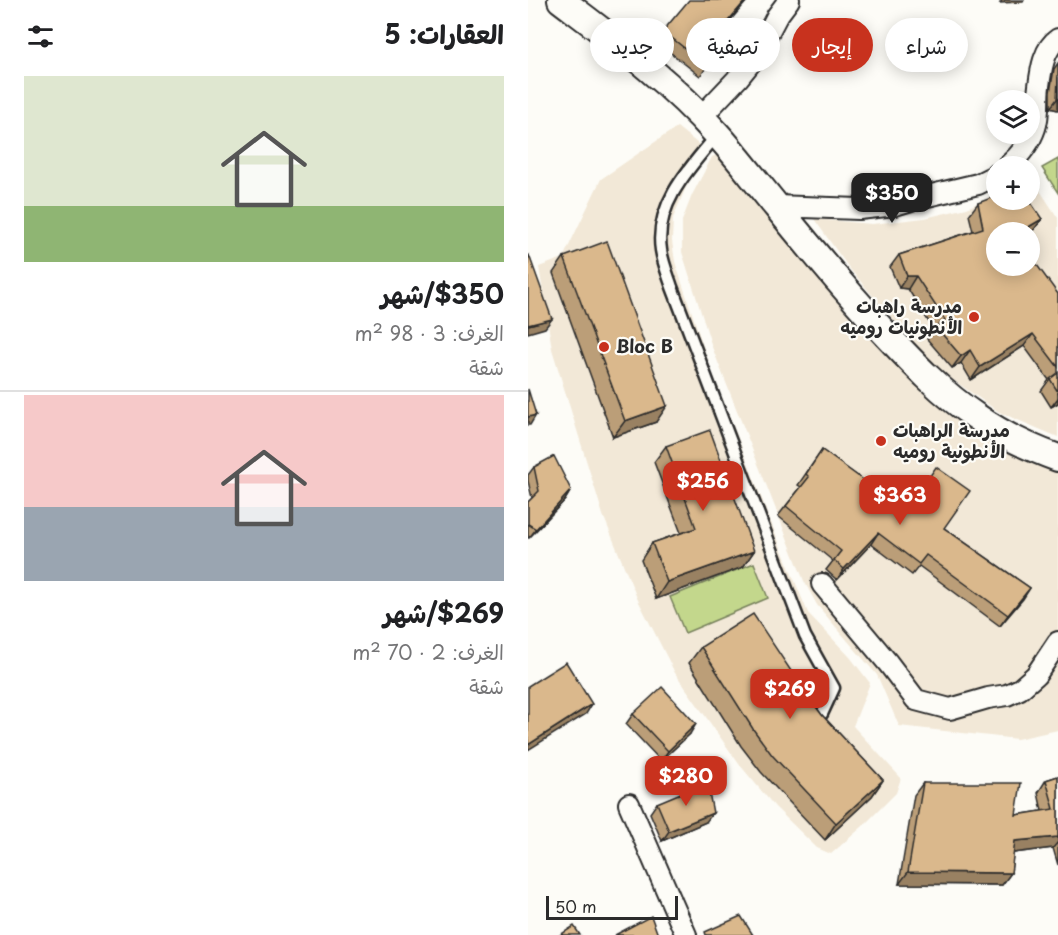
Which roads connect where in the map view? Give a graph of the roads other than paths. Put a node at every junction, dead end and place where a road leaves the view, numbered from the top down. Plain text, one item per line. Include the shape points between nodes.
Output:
1 (561, 0) edge
2 (789, 0) edge
3 (1058, 39) edge
4 (709, 126) junction
5 (1017, 156) edge
6 (986, 180) edge
7 (775, 206) junction
8 (1058, 458) edge
9 (822, 584) dead end
10 (1058, 642) edge
11 (822, 714) edge
12 (629, 804) dead end
13 (686, 935) edge

1 - 4 street via 626,49
2 - 4 street
3 - 5 street via 1047,53 1038,87 1036,126
4 - 7 street
4 - 11 lane via 670,199 663,217 661,249 805,636 834,688
6 - 7 street via 895,205 859,209
7 - 8 street via 921,372 976,417
9 - 10 street via 916,700 950,709 1007,696 1020,689 1036,675
12 - 13 street

